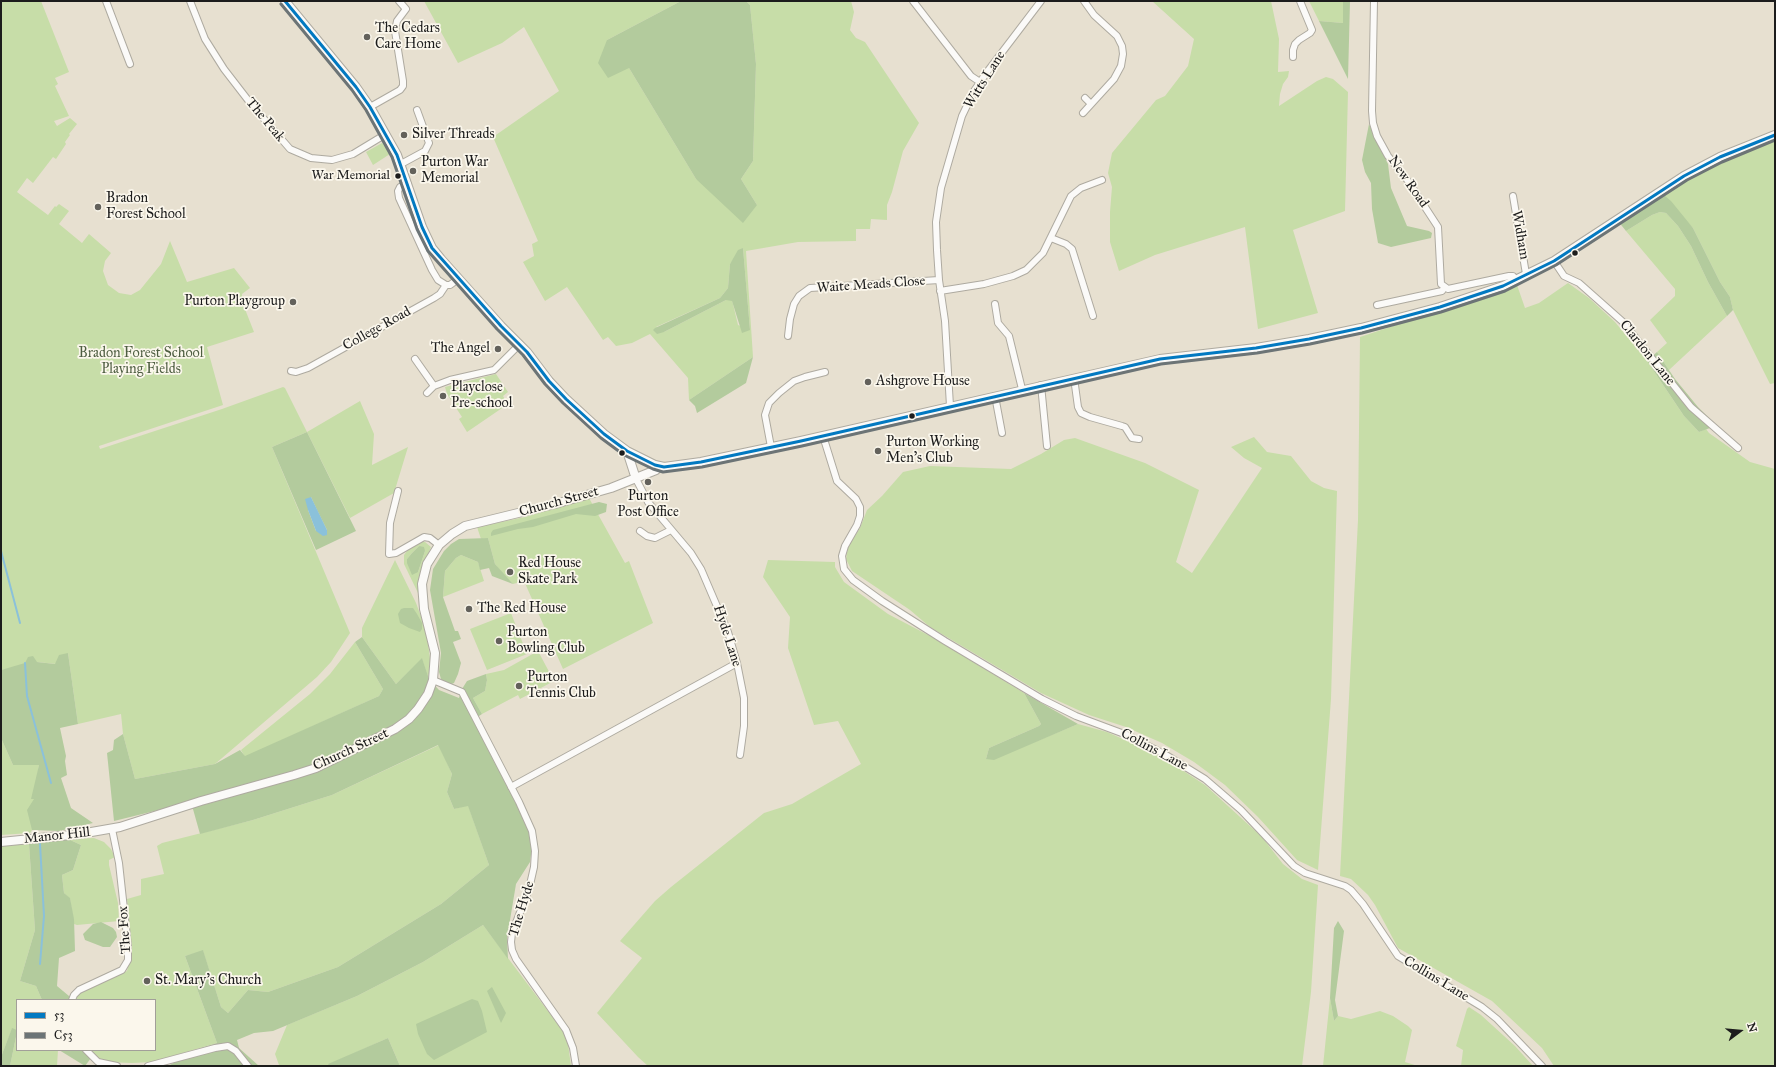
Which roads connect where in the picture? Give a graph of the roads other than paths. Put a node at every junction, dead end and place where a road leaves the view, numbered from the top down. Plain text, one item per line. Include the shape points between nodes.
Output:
1 (106, 1) edge
2 (190, 1) edge
3 (285, 1) edge
4 (400, 1) edge
5 (913, 1) edge
6 (1041, 1) edge
7 (1084, 1) edge
8 (1300, 1) edge
9 (1374, 1) edge
10 (1293, 57) dead end
11 (130, 64) dead end
12 (980, 82) junction
13 (1085, 98) dead end
14 (1091, 104) junction
15 (370, 107) junction
16 (417, 110) dead end
17 (1083, 113) dead end
18 (386, 134) junction
19 (1775, 135) edge
20 (401, 164) junction
21 (1102, 180) dead end
22 (408, 184) junction
23 (1513, 196) dead end
24 (1051, 238) junction
25 (1554, 262) junction
26 (1526, 274) junction
27 (458, 279) junction
28 (939, 280) junction
29 (1516, 280) junction
30 (446, 285) junction
31 (1444, 288) junction
32 (940, 291) junction
33 (995, 304) dead end
34 (1377, 305) dead end
35 (1093, 316) dead end
36 (788, 336) dead end
37 (520, 344) junction
38 (415, 359) dead end
39 (291, 371) dead end
40 (825, 372) dead end
41 (1074, 378) junction
42 (1041, 385) junction
43 (434, 386) junction
44 (1022, 389) junction
45 (426, 393) dead end
46 (995, 396) junction
47 (950, 406) junction
48 (1002, 433) dead end
49 (823, 436) junction
50 (1139, 439) dead end
51 (1047, 446) dead end
52 (771, 447) junction
53 (1738, 448) dead end
54 (627, 451) junction
55 (659, 467) junction
56 (636, 479) junction
57 (398, 491) dead end
58 (671, 530) junction
59 (640, 531) dead end
60 (439, 546) junction
61 (737, 663) junction
62 (433, 680) junction
63 (740, 755) dead end
64 (511, 787) junction
65 (112, 829) junction
66 (1, 842) edge
67 (72, 999) edge
68 (87, 1051) edge
69 (117, 1066) edge
70 (148, 1066) edge
71 (248, 1066) edge
72 (576, 1066) edge
73 (1542, 1066) edge

1 - 11 street
2 - 18 street, The Peak via 205,38 224,69 290,149 312,158 332,160 353,154
3 - 15 street
4 - 15 street via 406,9 396,21 395,31 403,86
5 - 12 street via 972,76
6 - 12 street, Witts Lane
7 - 14 street via 1094,15 1115,34 1123,50 1119,72
8 - 10 street via 1312,30 1295,44
9 - 31 street, New Road via 1372,111 1375,130 1388,156 1436,224 1440,239 1441,283
12 - 28 street, Witts Lane via 962,116 942,188 936,229
13 - 14 street
14 - 17 street
15 - 18 street
16 - 20 street via 429,143 425,151
18 - 20 street
19 - 25 street via 1720,157 1678,180
20 - 22 street
21 - 24 street via 1081,188 1072,196
22 - 27 street via 426,235 436,253
22 - 30 street via 400,187 399,198 432,270 438,280
23 - 26 street, Widham
24 - 32 street via 1044,253 1022,273 984,284
24 - 35 street via 1072,249
25 - 26 street
25 - 53 street, Clardon Lane via 1564,276 1579,283 1623,322 1691,407
26 - 29 street
27 - 30 street, College Road
27 - 37 street
28 - 32 street, Witts Lane
28 - 36 street, Waite Meads Close via 819,287 808,290 799,296 794,304
29 - 31 street via 1509,276
29 - 41 street via 1446,305 1370,326 1256,348 1172,356
30 - 39 street, College Road via 434,298 305,369
31 - 34 street via 1442,291
32 - 47 street, Witts Lane via 945,321
33 - 44 street via 998,323 1009,336
37 - 43 street via 494,370
37 - 54 street via 566,399
38 - 43 street
40 - 52 street via 794,381 769,403 765,415
41 - 42 street
41 - 50 street via 1078,407 1082,413 1125,427 1132,438
42 - 44 street
42 - 51 street
43 - 45 street
44 - 46 street
46 - 47 street
46 - 48 street
47 - 49 street
49 - 52 street
49 - 73 street, Collins Lane via 837,481 856,499 860,507 857,525 842,556 844,569 853,580 882,602 1042,699 1076,716 1127,735 1205,779 1233,803 1299,870 1351,890 1401,959 1482,1007
52 - 55 street via 678,466
54 - 55 street
54 - 56 street
55 - 56 street, Church Street
56 - 58 street, Hyde Lane via 648,502
56 - 60 street, Church Street via 569,500 467,525
57 - 60 street via 390,523 389,554 396,553 424,537 430,538
58 - 59 street via 655,538
58 - 61 street, Hyde Lane via 691,553 706,578 728,632
60 - 62 street, Church Street via 427,564 422,584 424,609 435,653
61 - 63 street, Hyde Lane via 744,703
61 - 64 street
62 - 64 street, The Hyde via 462,692
62 - 65 street, Church Street via 424,701 409,719 395,729 339,757 294,775
64 - 72 street, The Hyde via 528,819 535,851 529,889 512,933 512,950 566,1030
65 - 66 street, Manor Hill
65 - 67 street, The Fox via 119,863 128,960 122,970 79,990
68 - 69 street via 98,1062
70 - 71 street via 228,1046 236,1051

